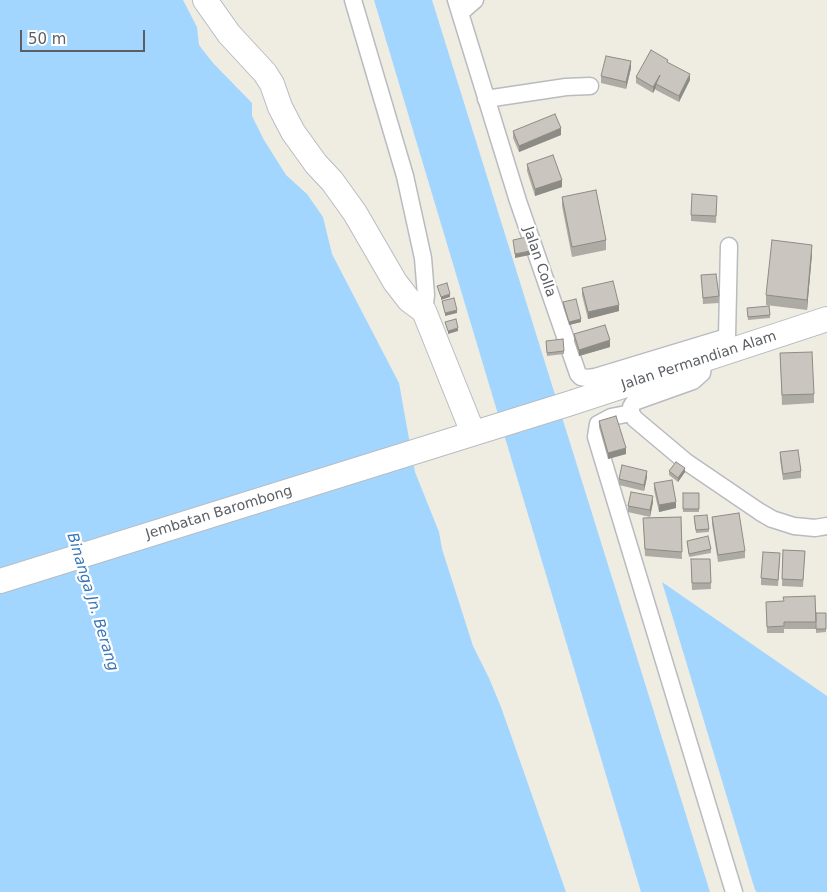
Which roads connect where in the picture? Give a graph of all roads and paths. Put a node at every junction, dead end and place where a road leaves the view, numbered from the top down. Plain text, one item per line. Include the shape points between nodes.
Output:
1 (205, 0) edge
2 (353, 0) edge
3 (475, 0) edge
4 (458, 7) edge
5 (590, 86) dead end
6 (486, 98) junction
7 (729, 246) dead end
8 (424, 311) junction
9 (827, 320) edge
10 (729, 344) junction
11 (704, 360) junction
12 (631, 412) junction
13 (480, 431) junction
14 (827, 526) edge
15 (0, 581) edge
16 (734, 892) edge

1 - 8 main road via 229,34 265,73 293,132 355,213 399,287
2 - 8 street via 412,206 424,266
3 - 4 street
4 - 6 street, Jalan Colla
5 - 6 street
6 - 10 street, Jalan Colla via 578,374 595,377
7 - 10 street
8 - 13 main road
9 - 10 main road, Jalan Permandian Alam
10 - 11 main road, Jalan Permandian Alam
11 - 12 street via 698,378 634,402
11 - 13 main road, Jalan Permandian Alam
12 - 14 street via 685,461 760,512 794,526
12 - 16 street via 598,424 596,437
13 - 15 main road, Jembatan Barombong

